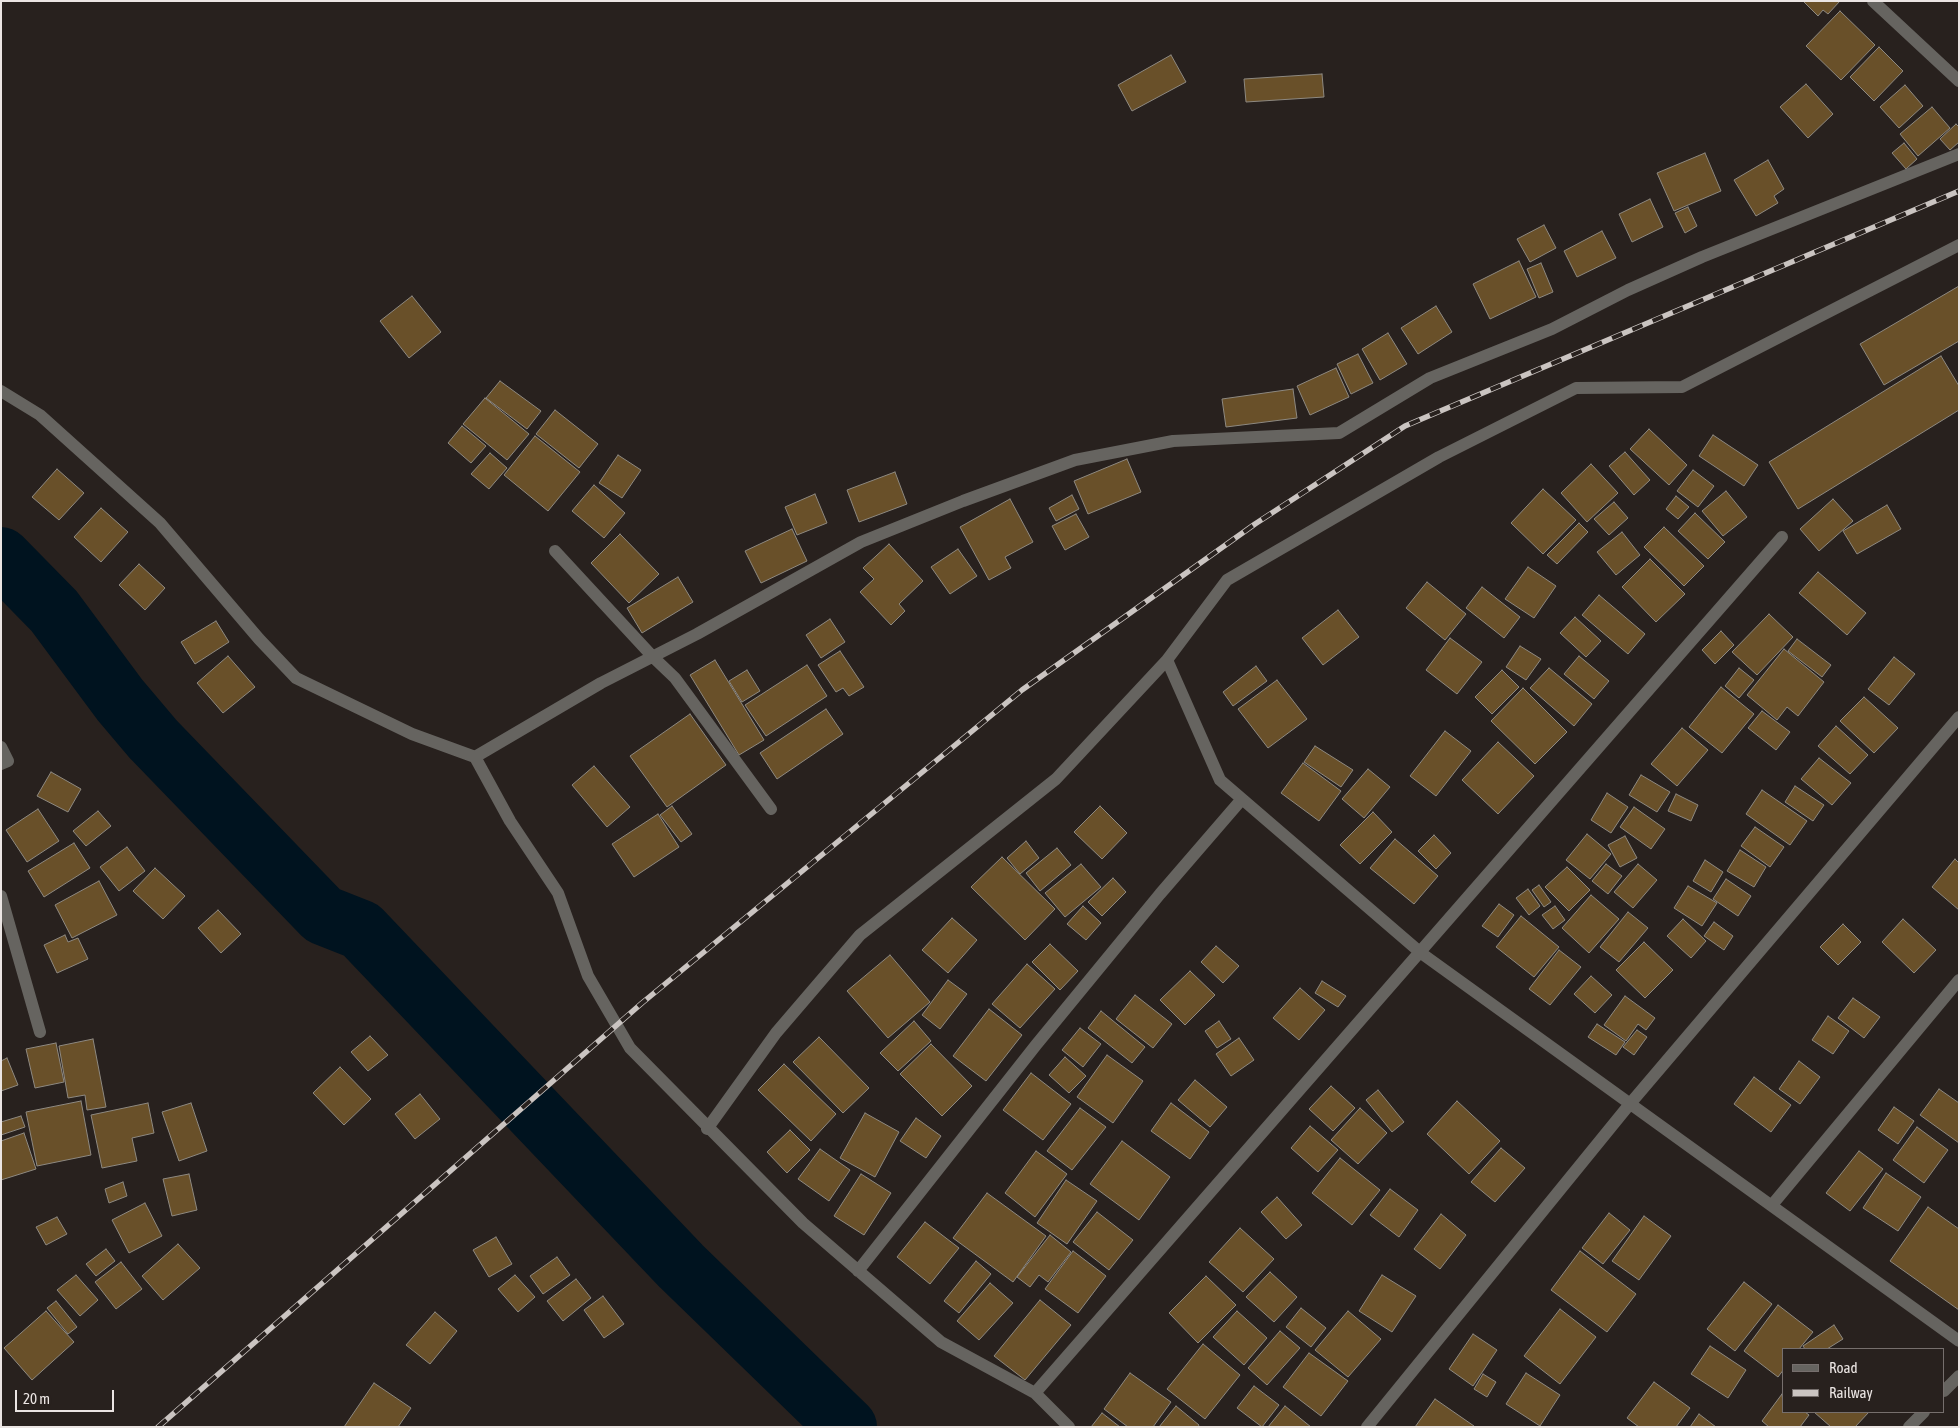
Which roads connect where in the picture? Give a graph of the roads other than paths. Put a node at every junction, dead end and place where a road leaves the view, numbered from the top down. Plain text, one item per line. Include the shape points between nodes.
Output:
1 (1873, 1) edge
2 (1959, 81) edge
3 (1959, 154) edge
4 (1959, 245) edge
5 (1, 391) edge
6 (1782, 537) dead end
7 (555, 551) dead end
8 (653, 657) junction
9 (1167, 660) junction
10 (1959, 717) edge
11 (1, 747) edge
12 (475, 757) junction
13 (1, 764) edge
14 (1242, 799) junction
15 (771, 809) dead end
16 (1, 896) edge
17 (1421, 953) junction
18 (1959, 980) edge
19 (40, 1032) dead end
20 (1628, 1104) junction
21 (707, 1129) junction
22 (1772, 1205) junction
23 (858, 1271) junction
24 (1959, 1341) edge
25 (1959, 1376) edge
26 (1945, 1390) edge
27 (1035, 1393) junction
28 (1923, 1413) edge
29 (1070, 1427) edge
30 (1368, 1427) edge
31 (1910, 1427) edge

1 - 2 street
3 - 8 street via 1702,257 1552,329 1430,378 1338,432 1173,441 1075,460 861,542
4 - 9 street via 1682,387 1576,388 1439,457 1227,580
5 - 12 street via 40,415 160,523 296,678 412,734
6 - 17 street
7 - 8 street
8 - 12 street via 601,683
8 - 15 street via 675,678
9 - 14 street via 1220,780
9 - 21 street via 1056,779 860,935 776,1033
10 - 20 street
11 - 13 street via 8,761
12 - 21 street via 510,821 558,893 588,976 630,1048
14 - 17 street
14 - 23 street via 1036,1045
16 - 19 street
17 - 20 street
17 - 27 street
18 - 22 street
20 - 22 street
20 - 30 street
21 - 23 street via 803,1223
22 - 24 street
23 - 27 street via 941,1342
25 - 26 street
27 - 29 street
28 - 31 street

